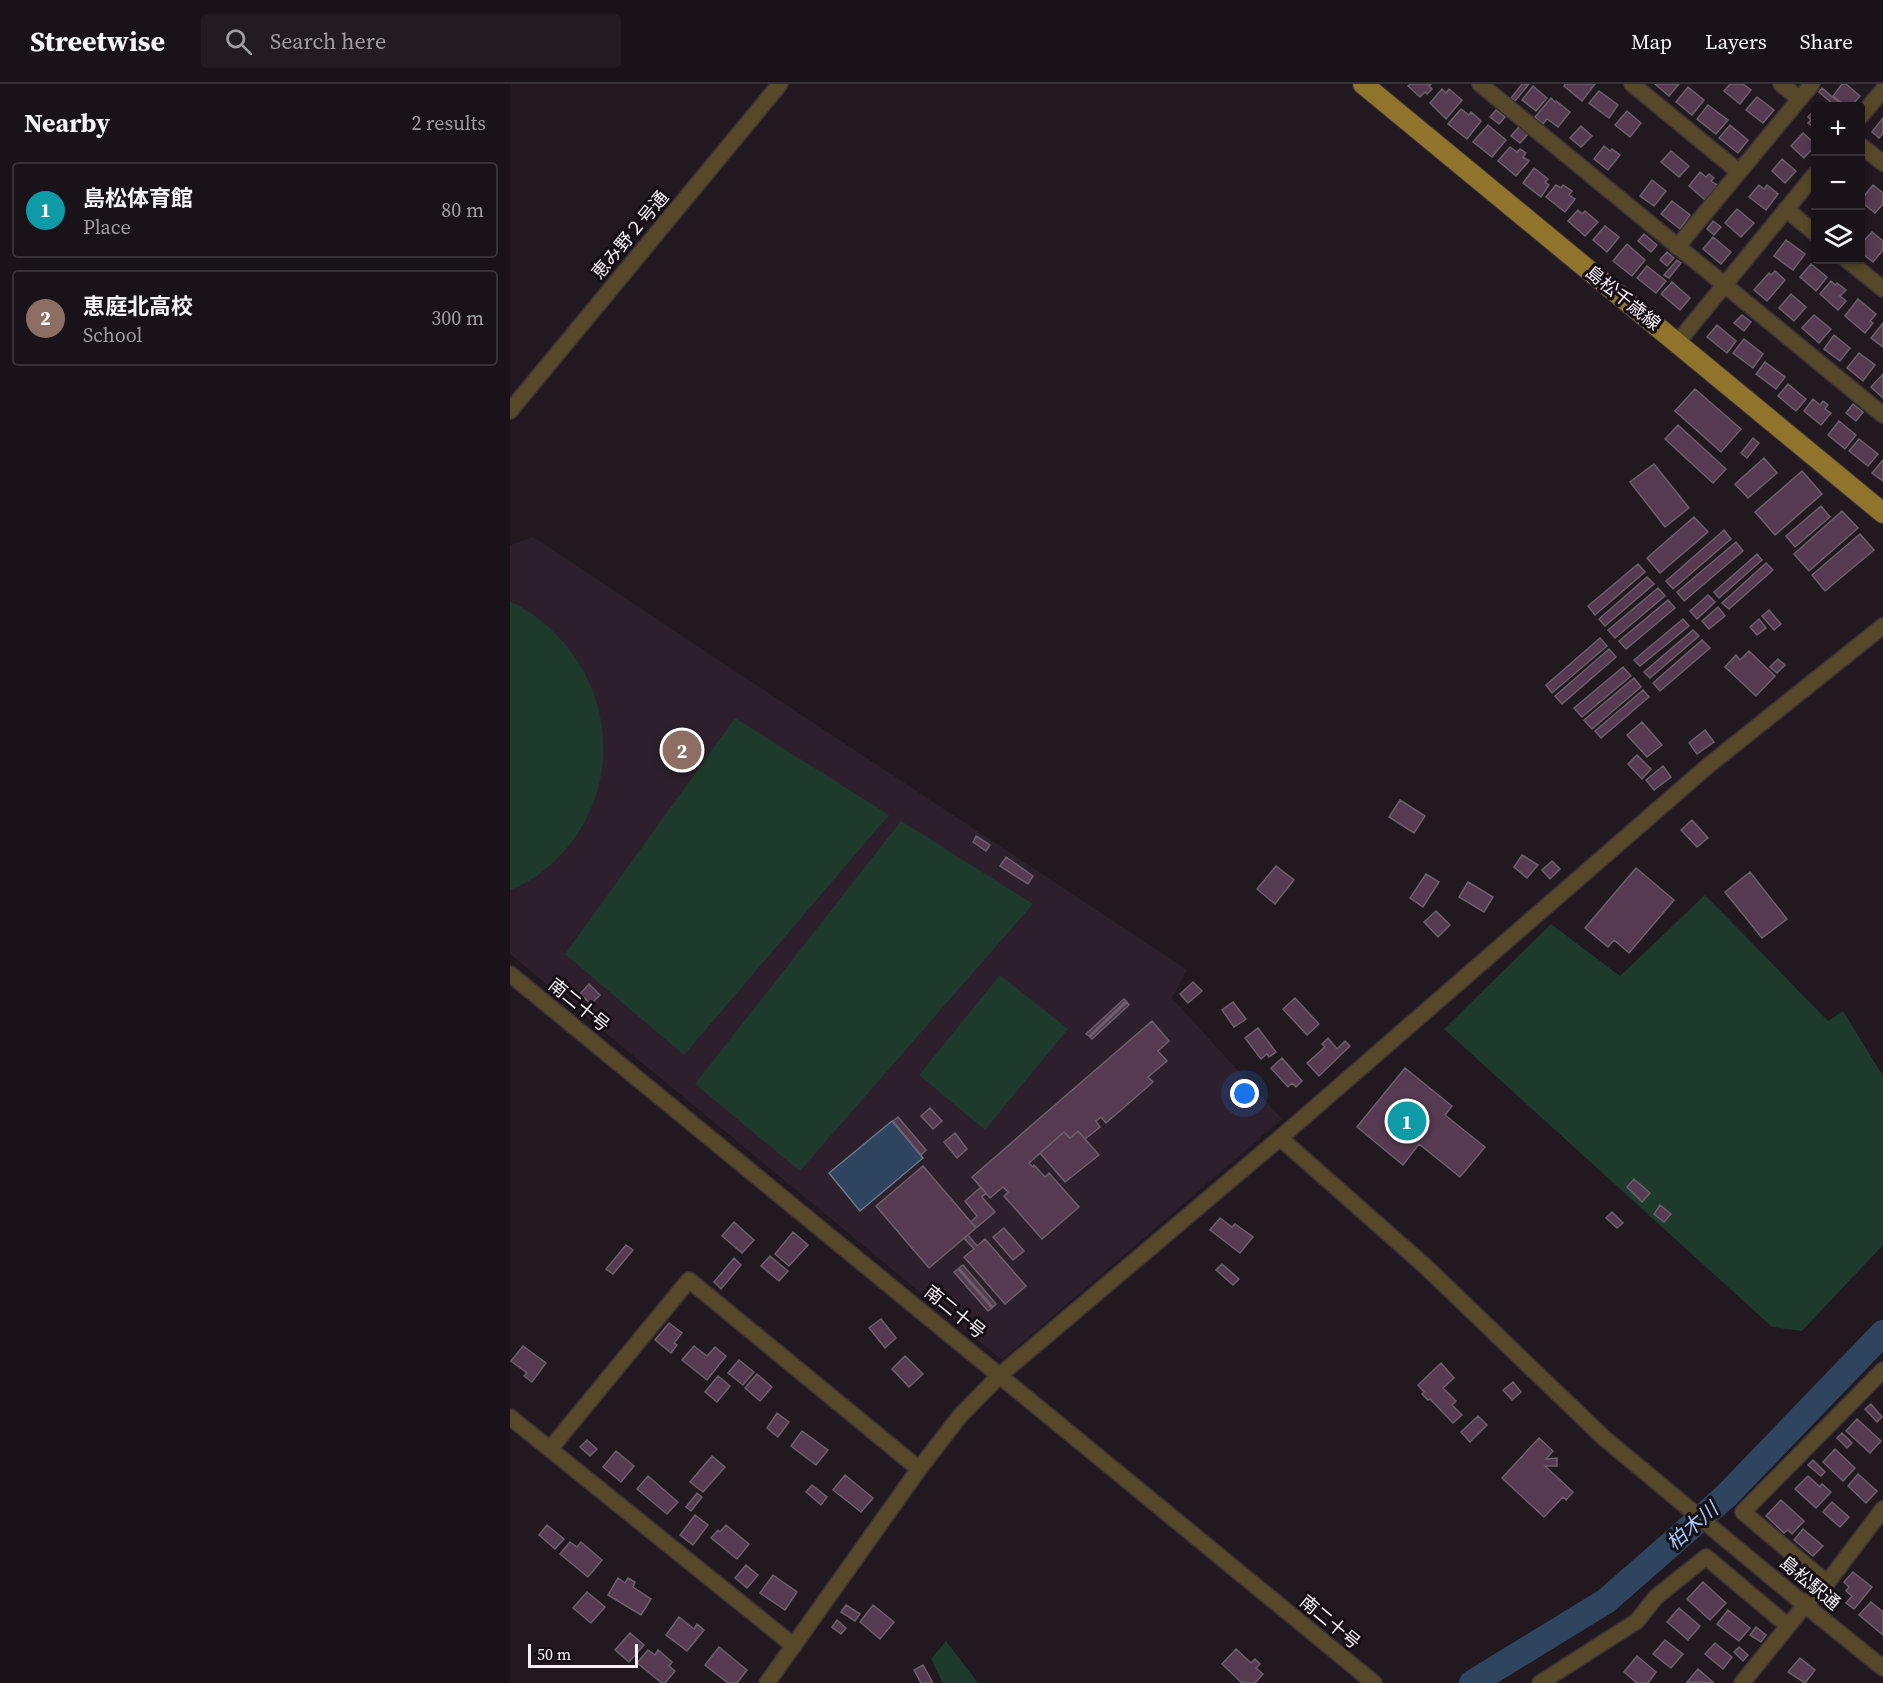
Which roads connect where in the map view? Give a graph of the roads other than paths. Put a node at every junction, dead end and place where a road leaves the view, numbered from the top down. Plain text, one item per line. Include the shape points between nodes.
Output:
1 (780, 84) edge
2 (1363, 84) edge
3 (1480, 84) edge
4 (1632, 84) edge
5 (1781, 84) edge
6 (1812, 84) edge
7 (1883, 90) edge
8 (1800, 99) junction
9 (1865, 111) edge
10 (1865, 149) edge
11 (1883, 164) edge
12 (1739, 172) junction
13 (1811, 177) edge
14 (1786, 209) junction
15 (1811, 231) edge
16 (1677, 247) junction
17 (1852, 264) edge
18 (1724, 285) junction
19 (1883, 289) edge
20 (1677, 343) junction
21 (510, 411) edge
22 (1883, 415) edge
23 (1883, 513) edge
24 (1883, 626) edge
25 (510, 974) edge
26 (1280, 1138) junction
27 (1883, 1370) edge
28 (1000, 1374) junction
29 (510, 1417) edge
30 (550, 1449) junction
31 (919, 1469) junction
32 (1883, 1509) edge
33 (1827, 1583) junction
34 (1805, 1605) junction
35 (1788, 1626) junction
36 (794, 1646) junction
37 (1883, 1668) edge
38 (1545, 1682) edge
39 (767, 1683) edge
40 (1374, 1683) edge
41 (1742, 1683) edge

1 - 21 street, 恵み野２号通
2 - 20 main road, 島松千歳線
3 - 16 street
4 - 12 street
5 - 8 street
6 - 8 street
7 - 9 street
8 - 12 street
10 - 11 street
12 - 16 street
13 - 14 street
14 - 15 street
14 - 18 street
16 - 18 street
17 - 19 street
18 - 20 street
18 - 22 street
20 - 23 main road, 島松千歳線
24 - 26 street via 1709,765
25 - 28 street, 南二十号
26 - 28 street
26 - 34 street, 島松駅通 via 1417,1259 1570,1407
27 - 33 street via 1743,1512
28 - 31 street via 960,1416
28 - 40 street, 南二十号
29 - 30 street
30 - 31 street via 689,1280
30 - 36 street
31 - 36 street
32 - 33 street
33 - 34 street
34 - 35 street
34 - 37 street, 島松駅通
35 - 38 street via 1706,1557 1656,1597 1637,1620
35 - 41 street
36 - 39 street

